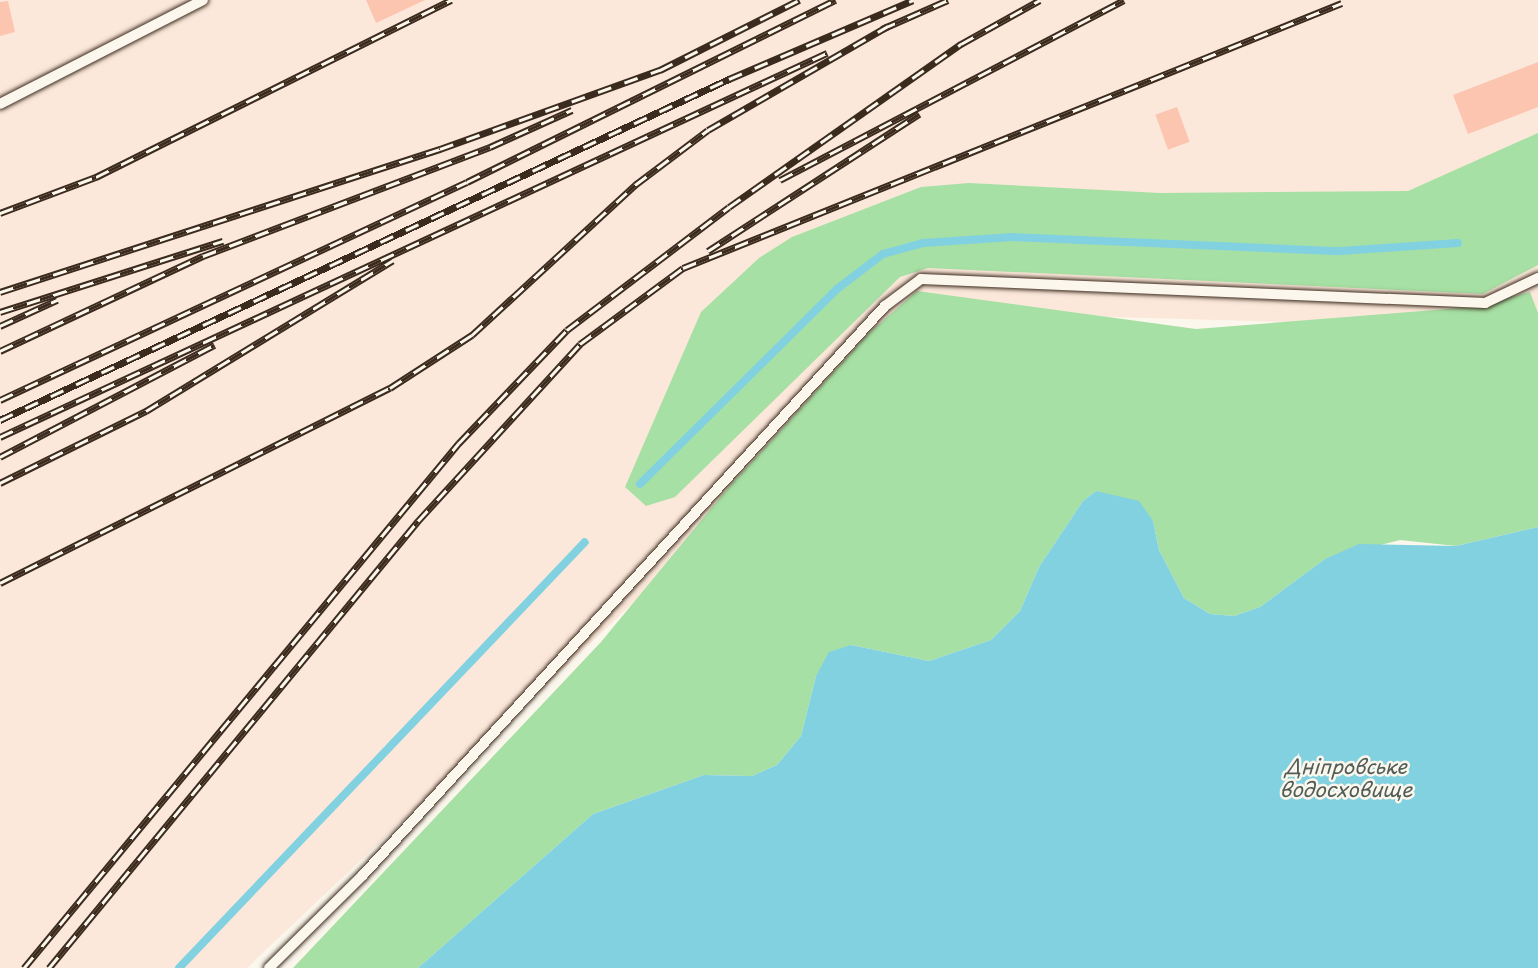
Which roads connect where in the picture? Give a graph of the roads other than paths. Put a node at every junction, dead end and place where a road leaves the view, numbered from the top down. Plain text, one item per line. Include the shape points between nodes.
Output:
1 (203, 0) edge
2 (0, 104) edge
3 (1538, 278) edge
4 (269, 968) edge

1 - 2 lane
3 - 4 lane via 1485,303 921,279 885,306 363,875

